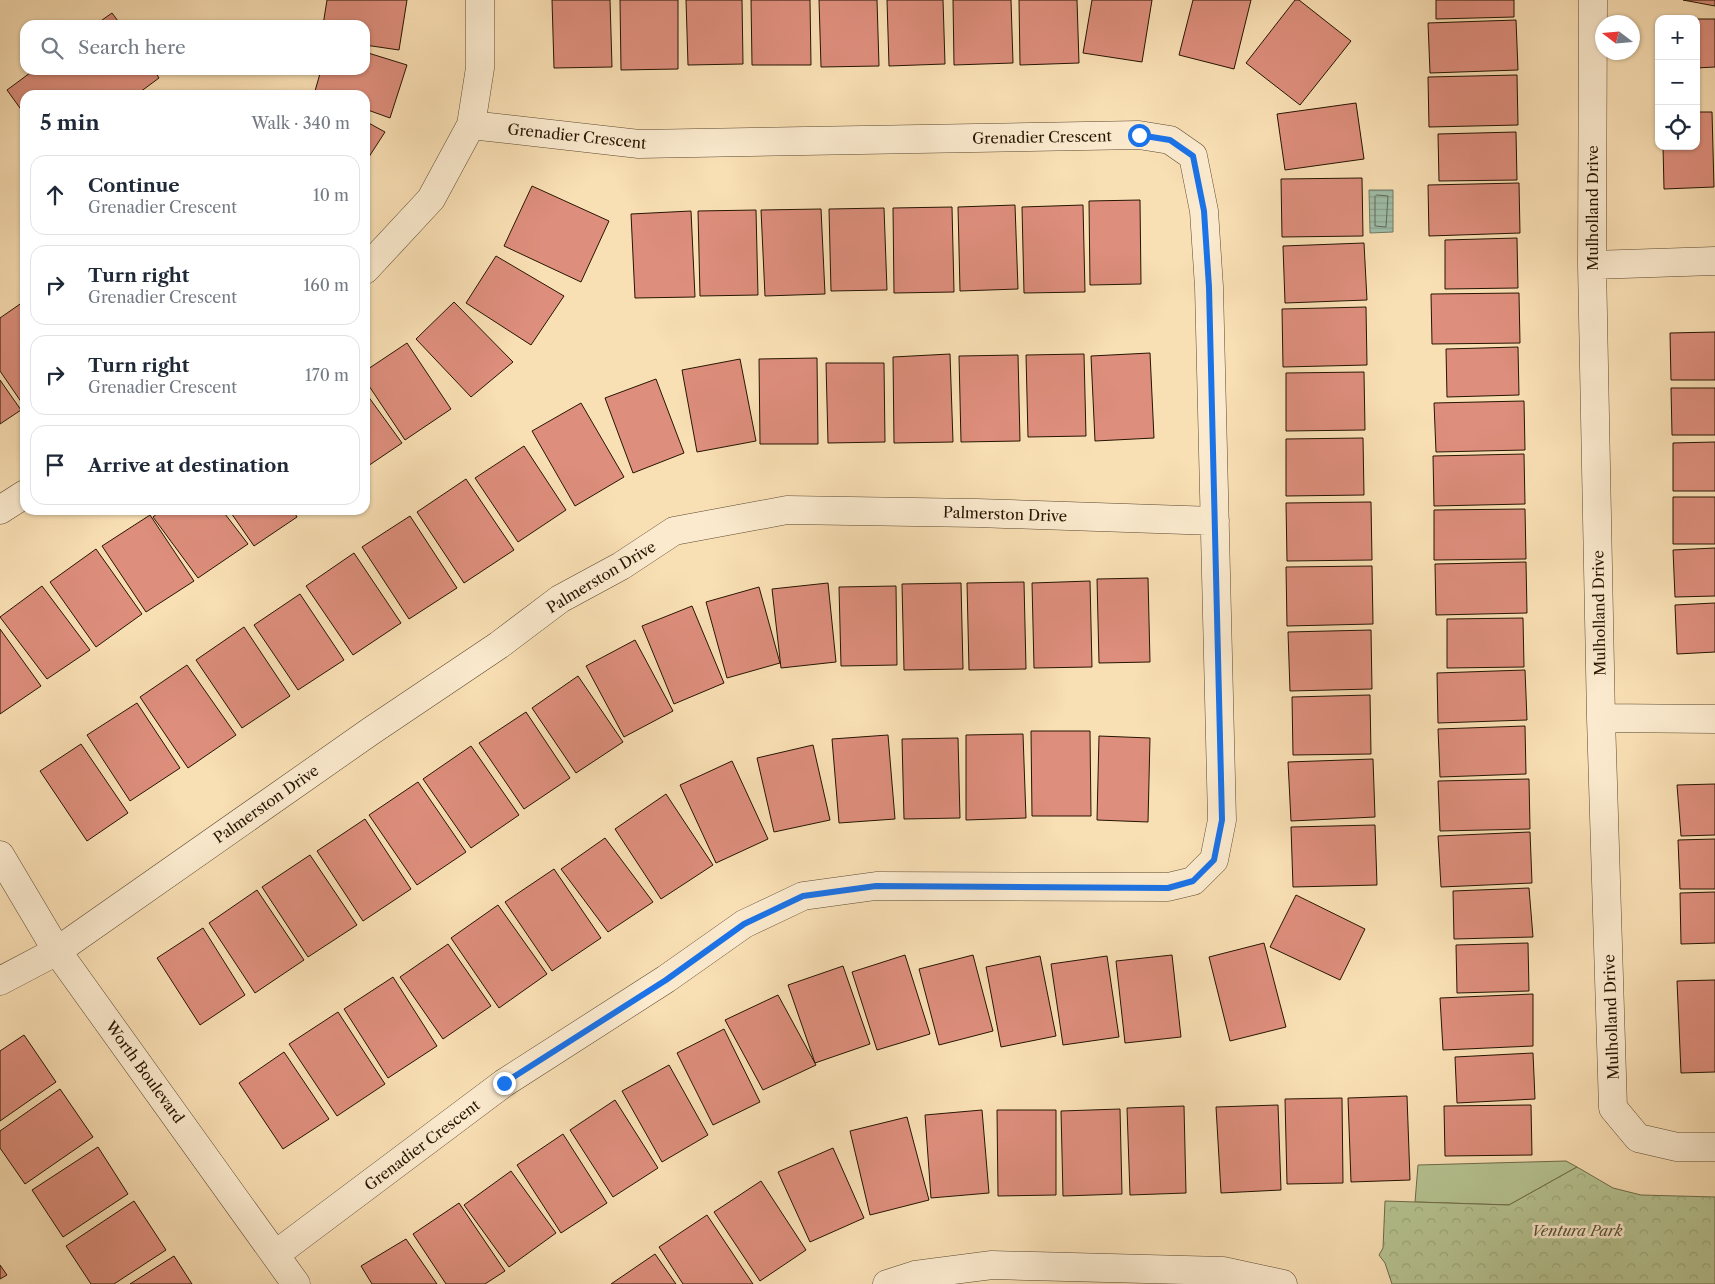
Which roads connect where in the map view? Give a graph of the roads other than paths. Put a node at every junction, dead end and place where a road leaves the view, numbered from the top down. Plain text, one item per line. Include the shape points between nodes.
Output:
1 (480, 0) edge
2 (1593, 0) edge
3 (472, 125) junction
4 (1715, 260) edge
5 (370, 265) edge
6 (1592, 265) junction
7 (20, 497) edge
8 (0, 510) edge
9 (1216, 521) junction
10 (1601, 718) junction
11 (1715, 719) edge
12 (0, 855) edge
13 (57, 950) junction
14 (0, 981) edge
15 (1715, 1147) edge
16 (276, 1254) junction
17 (296, 1284) edge
18 (887, 1284) edge
19 (1283, 1284) edge

1 - 3 street via 480,68
2 - 6 street, Mulholland Drive
3 - 5 street via 431,199
3 - 9 street, Grenadier Crescent via 639,144 1139,135 1170,140 1193,156 1204,211
4 - 6 street
6 - 10 street, Mulholland Drive
7 - 8 street
9 - 13 street, Palmerston Drive via 787,510 674,531 621,566 560,598 499,645
9 - 16 street, Grenadier Crescent via 1222,820 1214,860 1193,881 1168,888 876,886 803,896 744,924 666,980 504,1083
10 - 11 street
10 - 15 street, Mulholland Drive via 1613,1108 1638,1138 1677,1147
12 - 13 street, Worth Boulevard
13 - 14 street, Palmerston Drive
13 - 16 street, Worth Boulevard
16 - 17 street, Worth Boulevard
18 - 19 street via 915,1274 992,1265 1223,1271

